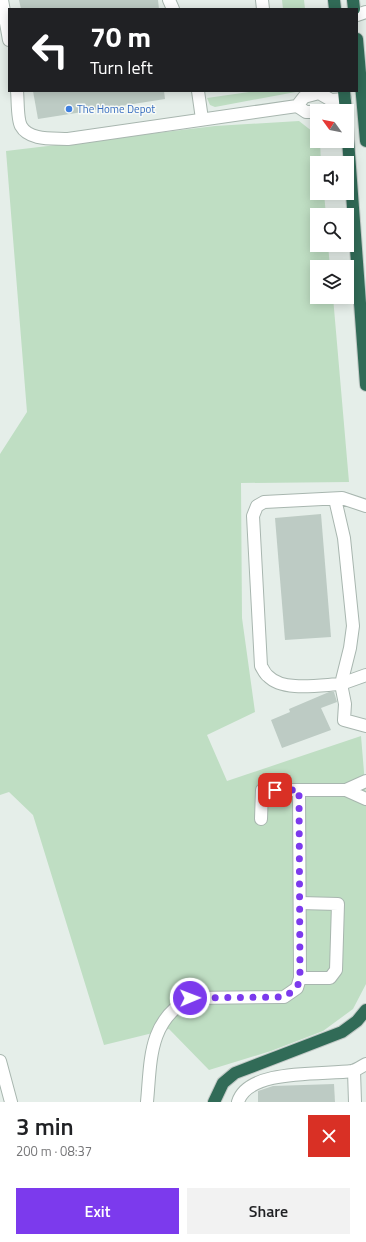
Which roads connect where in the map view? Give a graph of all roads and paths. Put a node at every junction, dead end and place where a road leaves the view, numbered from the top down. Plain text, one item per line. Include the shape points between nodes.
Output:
1 (2, 0) edge
2 (8, 34) edge
3 (358, 50) edge
4 (17, 92) edge
5 (198, 92) edge
6 (331, 100) junction
7 (345, 100) edge
8 (328, 104) edge
9 (297, 106) junction
10 (310, 112) edge
11 (202, 119) junction
12 (366, 141) edge
13 (349, 148) edge
14 (366, 384) edge
15 (335, 499) junction
16 (366, 506) edge
17 (366, 675) edge
18 (340, 684) junction
19 (366, 726) edge
20 (366, 781) edge
21 (299, 790) junction
22 (346, 790) junction
23 (366, 799) edge
24 (261, 818) dead end
25 (300, 903) junction
26 (300, 978) junction
27 (366, 1010) edge
28 (0, 1061) edge
29 (366, 1064) edge
30 (354, 1071) junction
31 (366, 1075) edge
32 (11, 1102) edge
33 (147, 1102) edge
34 (214, 1102) edge
35 (238, 1102) edge
36 (355, 1102) edge

1 - 2 street
3 - 12 highway
4 - 11 street via 20,126 29,134 48,138 68,138
5 - 11 street
6 - 7 street
6 - 8 street
6 - 9 street via 319,93 304,98
9 - 10 street
9 - 11 street
13 - 14 highway
15 - 16 street via 353,501
15 - 18 street via 344,538 353,626
15 - 18 street via 264,502 257,506 253,516 261,666 267,676 278,683 297,686
17 - 18 street
18 - 19 street via 345,704 344,720
20 - 22 street
21 - 22 street
21 - 24 street via 262,790
21 - 25 street
22 - 23 street
25 - 26 street
25 - 26 street via 338,904 336,970 330,978
26 - 33 street via 297,988 284,997 190,998 177,1005 160,1027 152,1046
27 - 34 highway via 357,1021 342,1032 235,1073 223,1083
28 - 32 street
29 - 30 street
30 - 31 street
30 - 35 street via 275,1077 256,1084 240,1095
30 - 36 street

